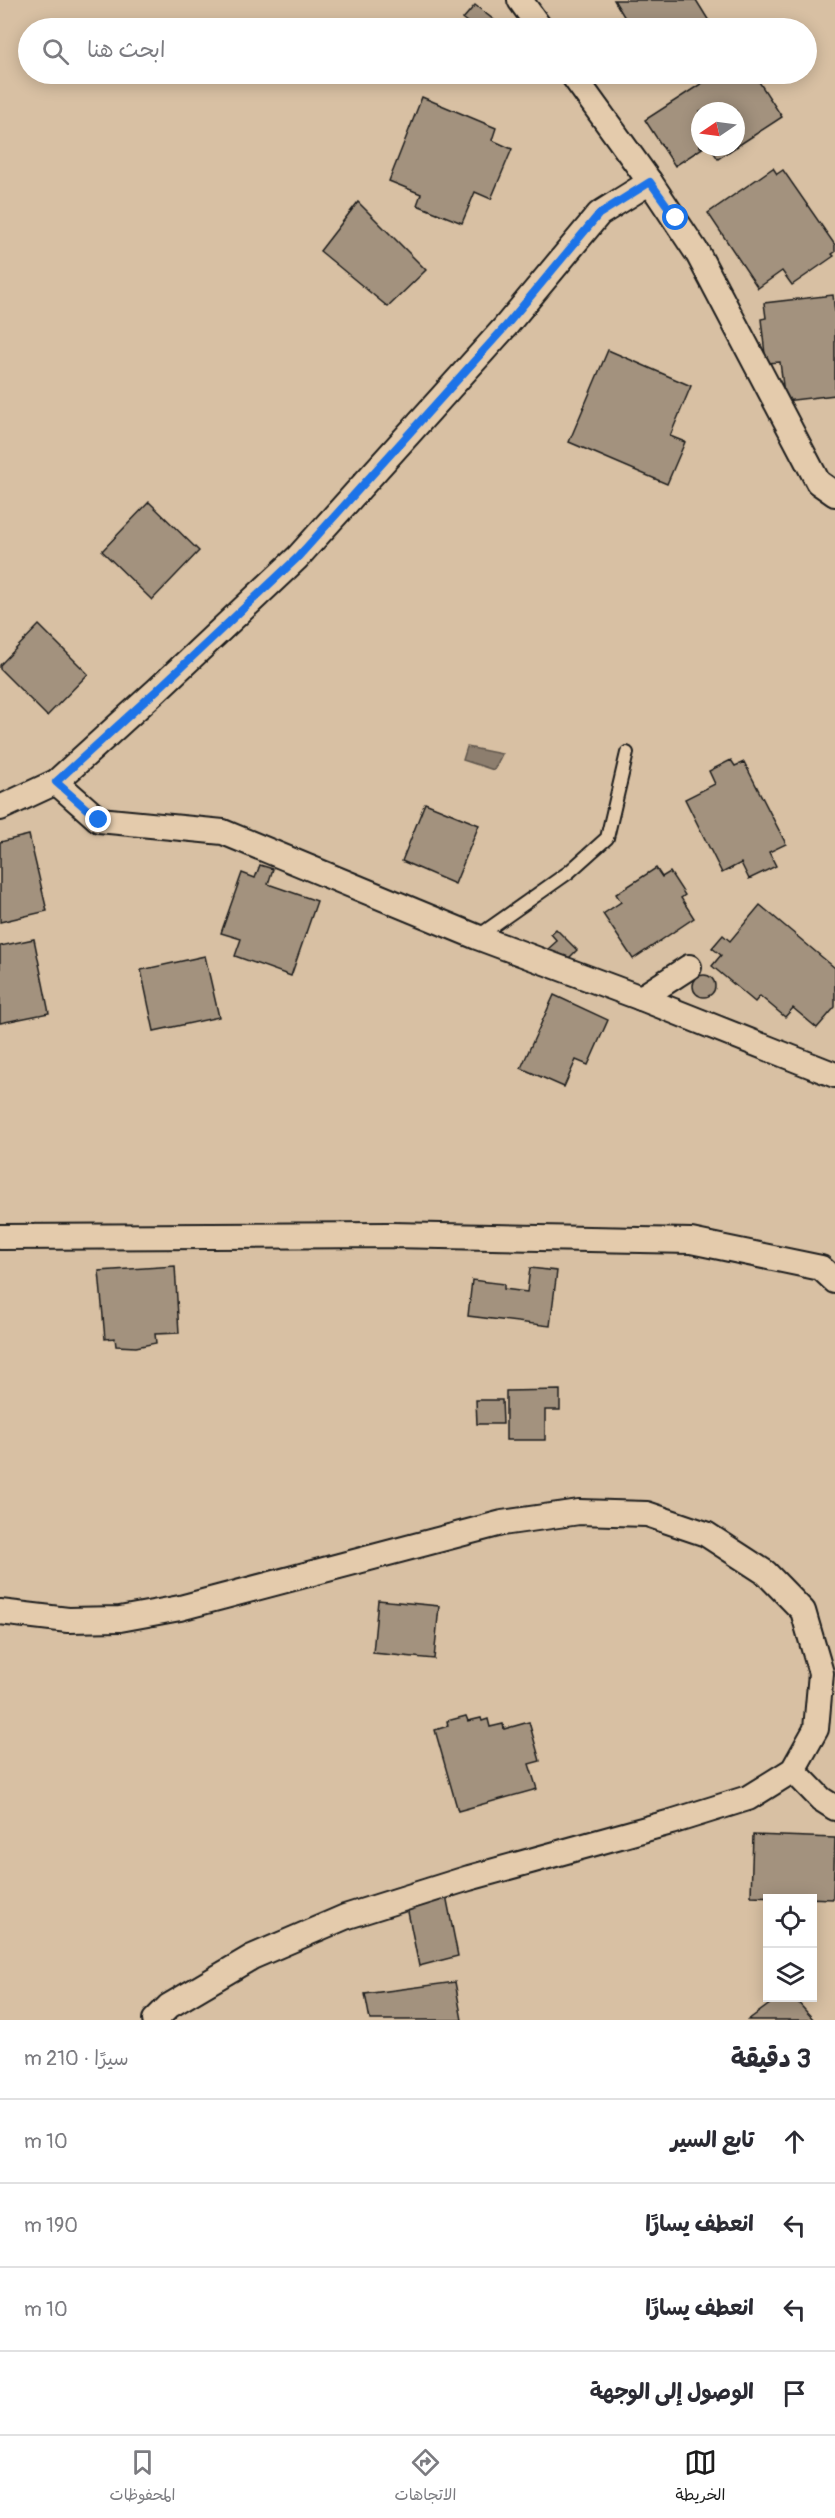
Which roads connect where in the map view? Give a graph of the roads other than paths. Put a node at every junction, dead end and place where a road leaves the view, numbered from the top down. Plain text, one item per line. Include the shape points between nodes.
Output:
1 (520, 0) edge
2 (533, 18) edge
3 (579, 84) edge
4 (650, 182) junction
5 (835, 494) edge
6 (627, 753) dead end
7 (56, 782) junction
8 (0, 808) edge
9 (477, 937) junction
10 (689, 967) dead end
11 (641, 998) junction
12 (835, 1076) edge
13 (0, 1237) edge
14 (835, 1281) edge
15 (0, 1612) edge
16 (793, 1770) junction
17 (835, 1808) edge
18 (154, 2020) edge

1 - 2 street
3 - 4 street
4 - 5 street via 698,254 818,482
4 - 7 street via 599,214 505,327 297,558
6 - 9 lane via 607,838 569,872
7 - 8 street
7 - 9 street via 99,820 223,832
9 - 11 street
10 - 11 street
11 - 12 street
13 - 14 street via 390,1235 691,1241 821,1268
15 - 16 street via 68,1620 120,1619 180,1608 502,1523 579,1512 647,1514 706,1534 766,1573 803,1611 820,1673 816,1729
16 - 17 street
16 - 18 street via 748,1798 345,1917 252,1957 169,2006

